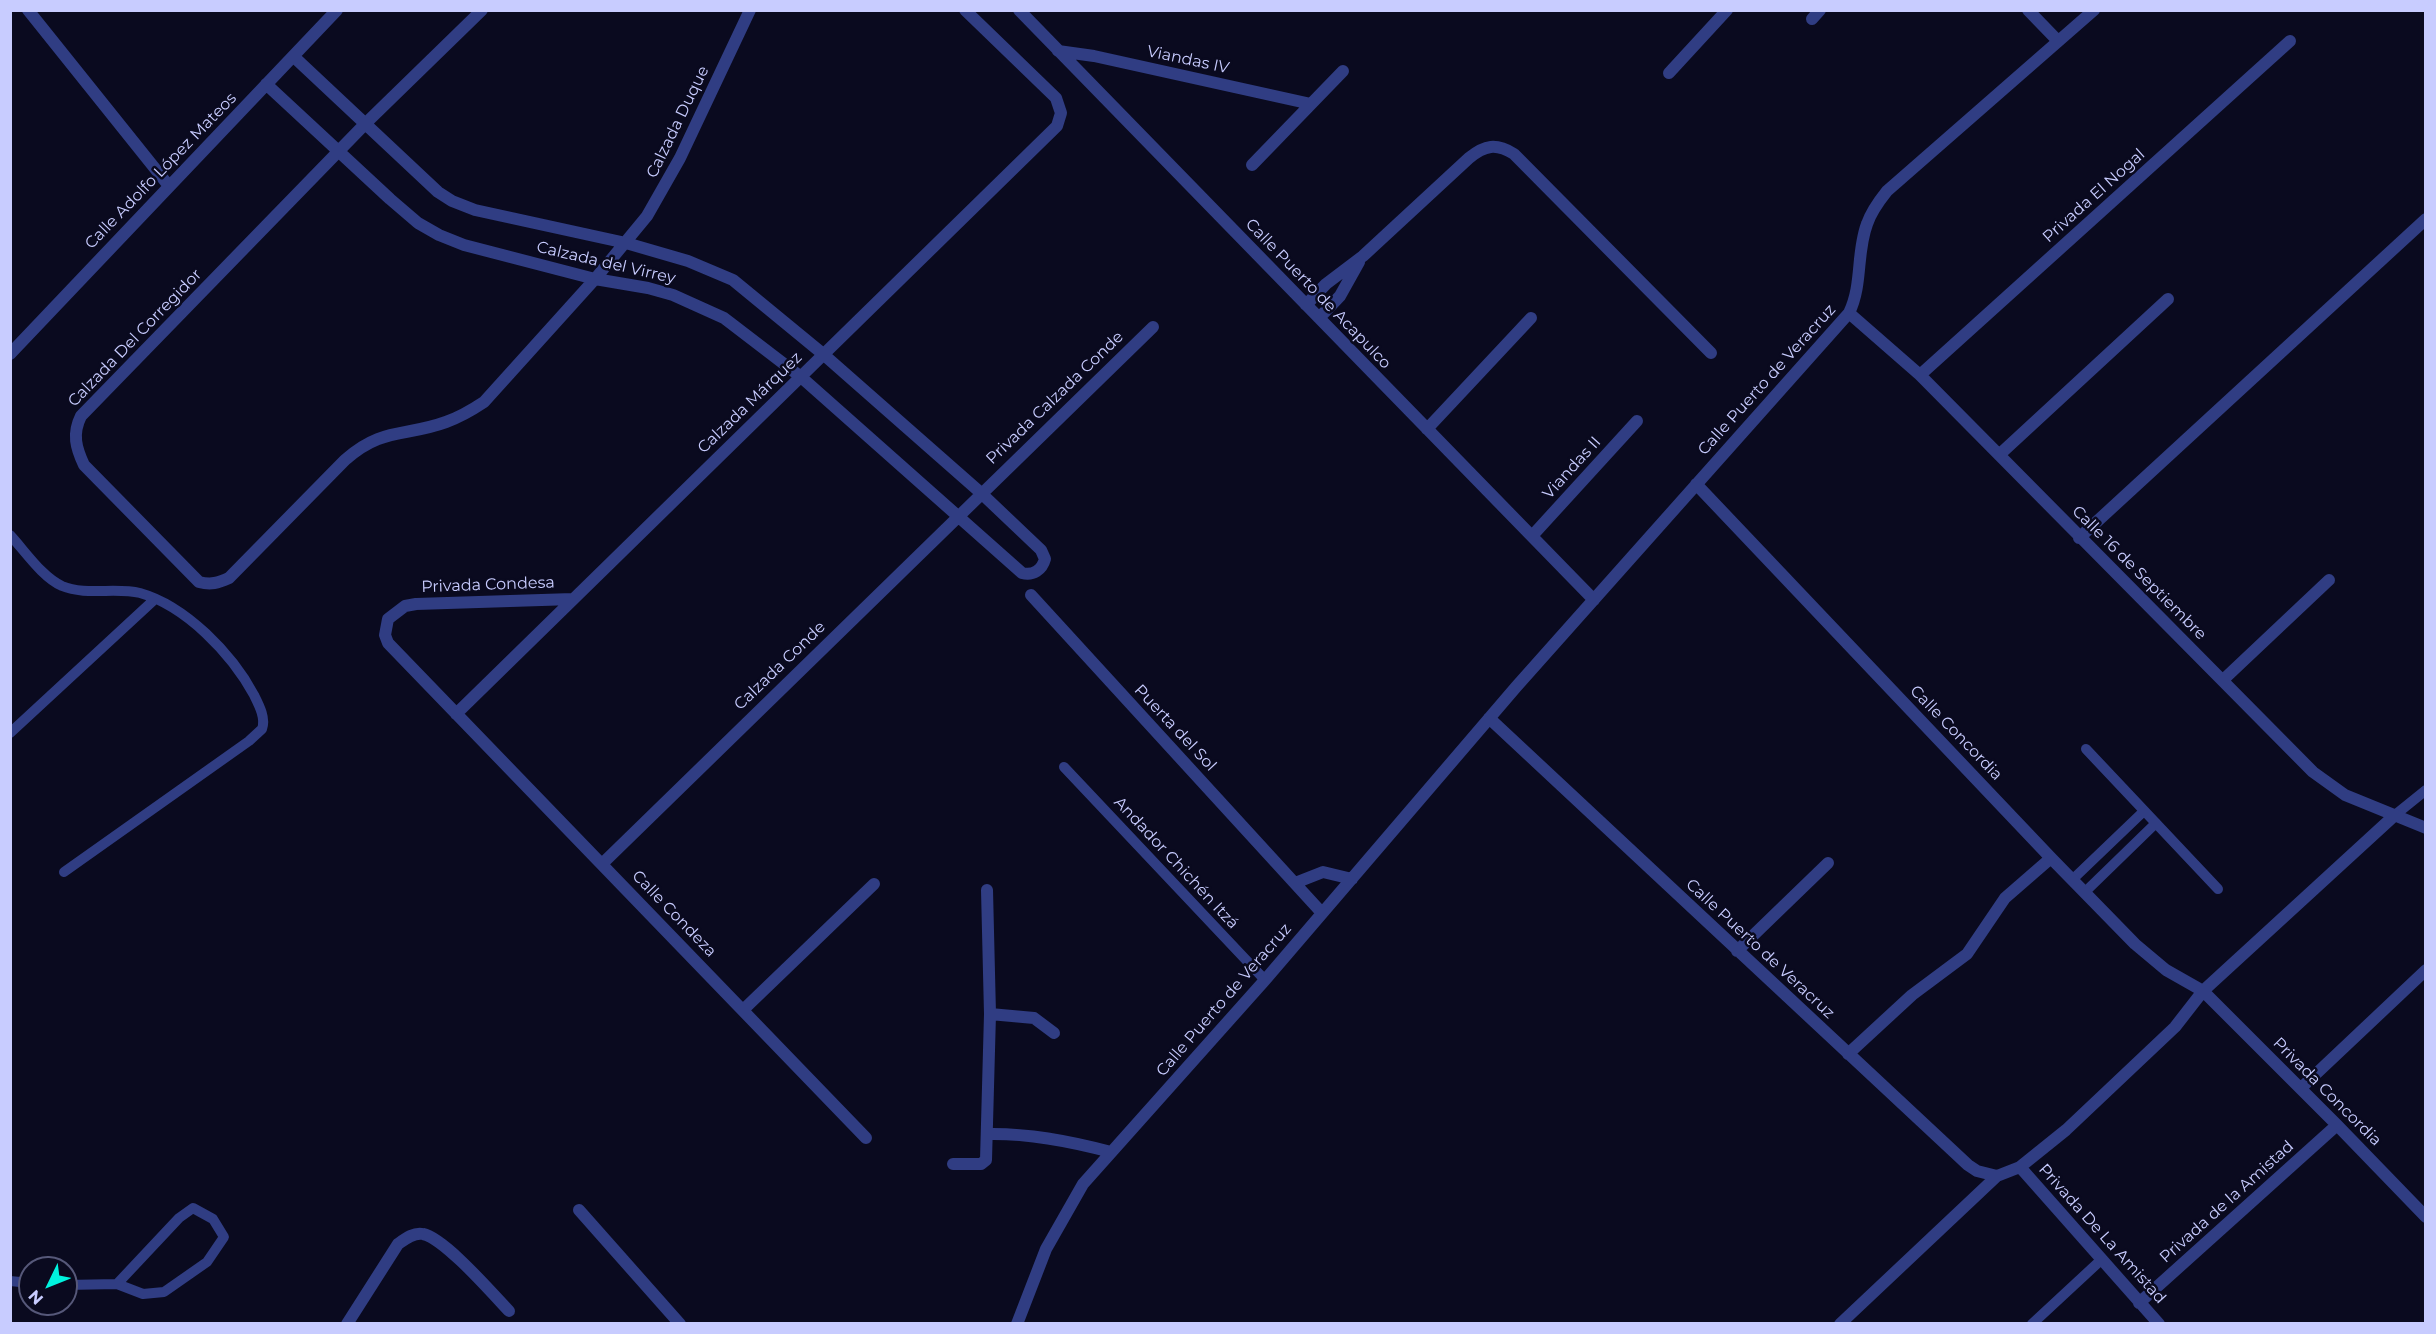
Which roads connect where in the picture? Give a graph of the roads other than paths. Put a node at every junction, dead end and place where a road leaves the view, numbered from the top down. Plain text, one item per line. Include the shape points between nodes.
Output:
1 (28, 10) edge
2 (337, 10) edge
3 (482, 10) edge
4 (750, 10) edge
5 (965, 10) edge
6 (1019, 10) edge
7 (1727, 10) edge
8 (2028, 10) edge
9 (2094, 10) edge
10 (2058, 41) junction
11 (2290, 41) dead end
12 (1058, 51) junction
13 (293, 56) junction
14 (1343, 70) dead end
15 (1669, 74) dead end
16 (266, 84) junction
17 (1311, 104) junction
18 (366, 123) junction
19 (337, 152) junction
20 (1252, 165) dead end
21 (169, 186) junction
22 (2426, 219) edge
23 (626, 243) junction
24 (1363, 256) junction
25 (595, 279) junction
26 (2168, 299) dead end
27 (1306, 305) junction
28 (1849, 313) junction
29 (1319, 318) junction
30 (1531, 318) dead end
31 (1152, 327) dead end
32 (1711, 353) dead end
33 (10, 354) edge
34 (823, 354) junction
35 (1920, 375) junction
36 (801, 377) junction
37 (1637, 422) dead end
38 (1427, 429) junction
39 (1999, 455) junction
40 (1696, 484) junction
41 (981, 493) junction
42 (958, 515) junction
43 (10, 535) edge
44 (1532, 536) junction
45 (2079, 538) junction
46 (2329, 580) dead end
47 (1031, 595) dead end
48 (155, 599) junction
49 (573, 599) junction
50 (1594, 600) junction
51 (2223, 680) junction
52 (456, 714) junction
53 (1489, 718) junction
54 (10, 734) edge
55 (2086, 749) dead end
56 (1064, 766) dead end
57 (2426, 790) edge
58 (2144, 811) junction
59 (2395, 815) junction
60 (2156, 823) junction
61 (2426, 828) edge
62 (2051, 858) junction
63 (603, 863) junction
64 (1828, 863) dead end
65 (64, 872) dead end
66 (1352, 879) junction
67 (2073, 879) junction
68 (1295, 883) junction
69 (874, 884) dead end
70 (2218, 889) dead end
71 (987, 890) dead end
72 (2085, 892) junction
73 (1322, 913) junction
74 (1737, 951) junction
75 (2426, 970) edge
76 (1265, 980) junction
77 (2203, 991) junction
78 (743, 1010) junction
79 (990, 1014) junction
80 (1054, 1033) dead end
81 (1848, 1054) junction
82 (2301, 1088) junction
83 (2337, 1125) junction
84 (987, 1134) junction
85 (866, 1137) dead end
86 (1111, 1152) junction
87 (953, 1164) dead end
88 (2020, 1167) junction
89 (1996, 1176) junction
90 (579, 1210) dead end
91 (2426, 1217) edge
92 (2101, 1260) junction
93 (117, 1284) junction
94 (78, 1285) edge
95 (2139, 1303) junction
96 (509, 1311) dead end
97 (347, 1323) edge
98 (680, 1323) edge
99 (1017, 1323) edge
100 (1840, 1323) edge
101 (2032, 1323) edge
102 (2159, 1323) edge

1 - 21 street
2 - 13 street, Calle Adolfo López Mateos
3 - 18 street, Calzada Del Corregidor
4 - 23 street, Calzada Duque via 664,189
5 - 34 street, Calzada Márquez via 1051,91 1060,105 1060,121
6 - 12 street, Calle Puerto de Acapulco
7 - 15 street
8 - 10 street
9 - 10 street, Calle Puerto de Veracruz
10 - 28 street, Calle Puerto de Veracruz via 1877,203 1866,224 1858,288
11 - 35 street, Privada El Nogal
12 - 17 street, Viandas IV
12 - 27 street, Calle Puerto de Acapulco
13 - 16 street, Calle Adolfo López Mateos
13 - 18 street, Calzada del Virrey
14 - 17 street
16 - 19 street, Calzada del Virrey
16 - 21 street, Calle Adolfo López Mateos
17 - 20 street
18 - 19 street, Calzada Del Corregidor
18 - 23 street, Calzada del Virrey via 452,201 475,210
19 - 25 street, Calzada del Virrey via 418,223 439,235 464,246
19 - 25 street, Calzada Del Corregidor via 76,425 76,448 84,465 199,582 208,585 230,578 365,444 380,436 444,423 484,402
21 - 33 street, Calle Adolfo López Mateos
22 - 45 street
23 - 25 street, Calzada Del Corregidor
23 - 34 street, Calzada del Virrey via 688,261 733,280
24 - 27 street
24 - 29 street via 1340,296
24 - 32 street via 1469,158 1495,145 1514,154
25 - 36 street, Calzada del Virrey via 648,288 700,305 724,318
26 - 39 street
27 - 29 street, Calle Puerto de Acapulco
28 - 35 street, Calle 16 de Septiembre
28 - 40 street, Calle Puerto de Veracruz
29 - 38 street, Calle Puerto de Acapulco
30 - 38 street
31 - 41 street, Privada Calzada Conde
34 - 36 street, Calzada Márquez
34 - 41 street, Calzada del Virrey
35 - 39 street, Calle 16 de Septiembre
36 - 42 street, Calzada del Virrey
36 - 49 street, Calzada Márquez
37 - 44 street, Viandas II
38 - 44 street, Calle Puerto de Acapulco
39 - 45 street, Calle 16 de Septiembre
40 - 50 street, Calle Puerto de Veracruz
40 - 62 street, Calle Concordia
41 - 42 street, Calzada Conde
41 - 42 street, Calzada del Virrey via 1041,550 1045,559 1037,572 1022,573
42 - 63 street, Calzada Conde
43 - 48 lane via 61,585 81,590 124,590
44 - 50 street, Calle Puerto de Acapulco
45 - 51 street, Calle 16 de Septiembre
46 - 51 street
47 - 68 street, Puerta del Sol
48 - 54 lane
48 - 65 lane via 226,652 257,700 264,724 249,741
49 - 52 street, Calzada Márquez
49 - 52 street, Privada Condesa via 416,604 405,606 388,619 388,643
50 - 53 street, Calle Puerto de Veracruz
51 - 59 street, Calle 16 de Septiembre via 2313,772 2361,803
52 - 63 street, Calle Condeza
53 - 66 street, Calle Puerto de Veracruz
53 - 74 street, Calle Puerto de Veracruz
55 - 58 lane
56 - 76 lane, Andador Chichén Itzá
57 - 59 lane
58 - 60 lane
58 - 67 lane
59 - 61 street, Calle 16 de Septiembre
59 - 77 street
60 - 70 lane
60 - 72 lane
62 - 67 street, Calle Concordia
62 - 81 street via 2005,898 1967,954 1912,995
63 - 78 street, Calle Condeza
64 - 74 street
66 - 68 street via 1323,872
66 - 73 street, Calle Puerto de Veracruz
67 - 72 street, Calle Concordia
68 - 73 street, Puerta del Sol
69 - 78 street
71 - 79 street
72 - 77 street, Calle Concordia via 2150,958
73 - 76 street, Calle Puerto de Veracruz
74 - 81 street, Calle Puerto de Veracruz
75 - 82 street
76 - 86 street, Calle Puerto de Veracruz
77 - 82 street, Privada Concordia
77 - 88 street via 2175,1027 2137,1065
78 - 85 street, Calle Condeza
79 - 80 street via 1034,1018
79 - 84 street
81 - 89 street, Calle Puerto de Veracruz via 1968,1165
82 - 83 street, Privada Concordia
83 - 91 street, Privada Concordia
83 - 95 street, Privada de la Amistad
84 - 86 street via 1020,1133
84 - 87 street via 986,1160 981,1164
86 - 99 street, Calle Puerto de Veracruz via 1083,1184 1058,1226
88 - 89 street
88 - 92 street, Privada De La Amistad
89 - 100 street
90 - 98 street
92 - 95 street, Privada De La Amistad
92 - 101 lane
93 - 93 lane via 193,1208 213,1219 224,1237 207,1262 164,1292 143,1294
93 - 94 lane
95 - 102 street, Privada De La Amistad
96 - 97 street via 441,1242 422,1234 398,1244

